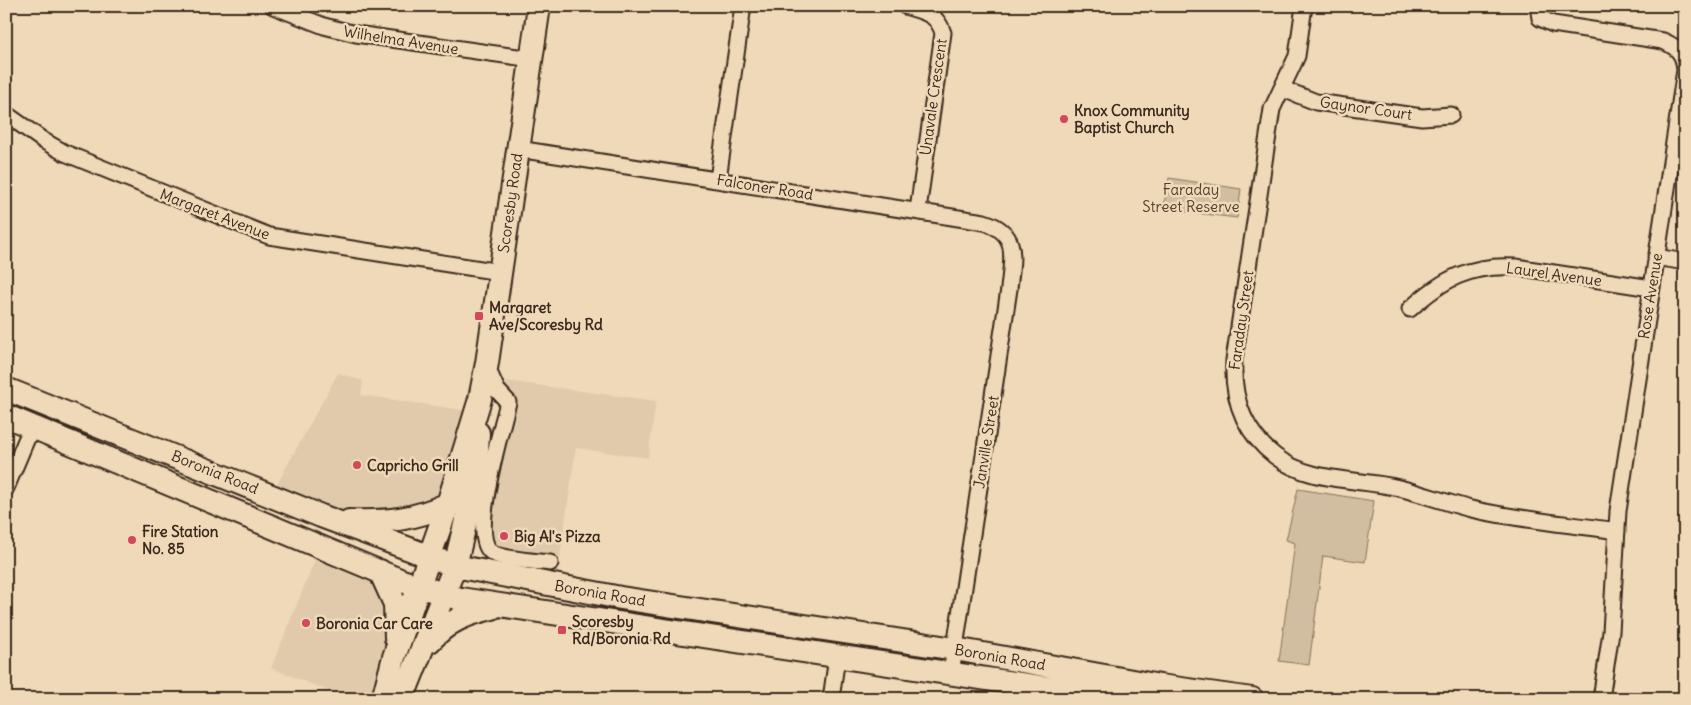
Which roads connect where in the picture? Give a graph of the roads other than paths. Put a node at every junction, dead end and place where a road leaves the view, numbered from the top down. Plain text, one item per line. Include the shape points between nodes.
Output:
1 (273, 6) edge
2 (539, 6) edge
3 (743, 6) edge
4 (905, 6) edge
5 (1304, 6) edge
6 (1538, 6) edge
7 (532, 60) junction
8 (1283, 90) junction
9 (6, 114) edge
10 (1451, 116) dead end
11 (518, 149) junction
12 (718, 179) junction
13 (918, 210) junction
14 (1008, 236) joint
15 (1656, 257) junction
16 (1685, 262) edge
17 (500, 272) junction
18 (1651, 288) junction
19 (1410, 309) dead end
20 (486, 365) junction
21 (6, 390) edge
22 (480, 399) junction
23 (6, 416) edge
24 (32, 426) junction
25 (6, 488) edge
26 (448, 504) junction
27 (335, 521) junction
28 (1617, 531) junction
29 (430, 557) junction
30 (550, 563) dead end
31 (455, 566) junction
32 (380, 571) junction
33 (420, 588) junction
34 (445, 594) junction
35 (503, 606) junction
36 (955, 649) junction
37 (422, 650) junction
38 (394, 657) junction
39 (837, 657) junction
40 (951, 674) junction
41 (1066, 695) edge
42 (383, 699) edge
43 (402, 699) edge
44 (831, 699) edge
45 (1118, 699) edge
46 (1252, 699) edge
47 (1601, 699) edge

1 - 7 street, Wilhelma Avenue via 324,26 356,34
2 - 7 main road, Scoresby Road
3 - 12 street
4 - 13 street, Unavale Crescent via 929,14 940,22 942,34
5 - 8 street, Faraday Street via 1296,56
6 - 15 street, Rose Avenue via 1540,18 1553,24 1663,41 1675,46 1684,58 1685,70
7 - 11 main road, Scoresby Road
8 - 10 street, Gaynor Court via 1316,102 1422,117
8 - 28 street, Faraday Street via 1272,109 1234,360 1235,392 1255,437 1276,457 1307,472 1399,488 1472,509
9 - 17 street, Margaret Avenue via 65,153 251,230 297,242
11 - 12 street, Falconer Road
11 - 17 main road, Scoresby Road
12 - 13 street, Falconer Road
13 - 14 street, Falconer Road via 998,226
14 - 36 street, Janville Street via 1012,250 1009,289
15 - 16 street
15 - 18 street, Rose Avenue
17 - 20 main road, Scoresby Road
18 - 19 street, Laurel Avenue via 1494,266 1472,269 1431,290
18 - 28 street, Rose Avenue
20 - 22 main road, Scoresby Road
20 - 30 street via 508,402 501,436 494,449 485,509 486,546 496,555
21 - 27 main road, Boronia Road
22 - 26 main road, Scoresby Road
22 - 31 main road, Scoresby Road via 475,483
23 - 24 main road, Boronia Road
24 - 25 street
24 - 32 main road, Boronia Road
26 - 27 main road via 420,516 399,520
26 - 29 main road, Scoresby Road
27 - 29 main road, Boronia Road
28 - 47 street, Rose Avenue via 1611,632
29 - 31 main road, Boronia Road
29 - 33 main road, Scoresby Road
31 - 34 main road, Scoresby Road
31 - 36 main road, Boronia Road via 621,598
32 - 33 main road, Boronia Road
32 - 38 main road via 396,609
33 - 34 main road, Boronia Road
33 - 38 main road, Scoresby Road
34 - 35 main road, Boronia Road
34 - 37 main road, Scoresby Road
35 - 37 main road via 468,613 452,621
35 - 39 main road, Boronia Road
36 - 40 street, Janville Street
36 - 46 main road, Boronia Road
37 - 43 main road, Scoresby Road
38 - 42 main road, Scoresby Road
39 - 40 main road, Boronia Road
39 - 44 street
40 - 41 main road, Boronia Road
41 - 45 main road, Boronia Road

